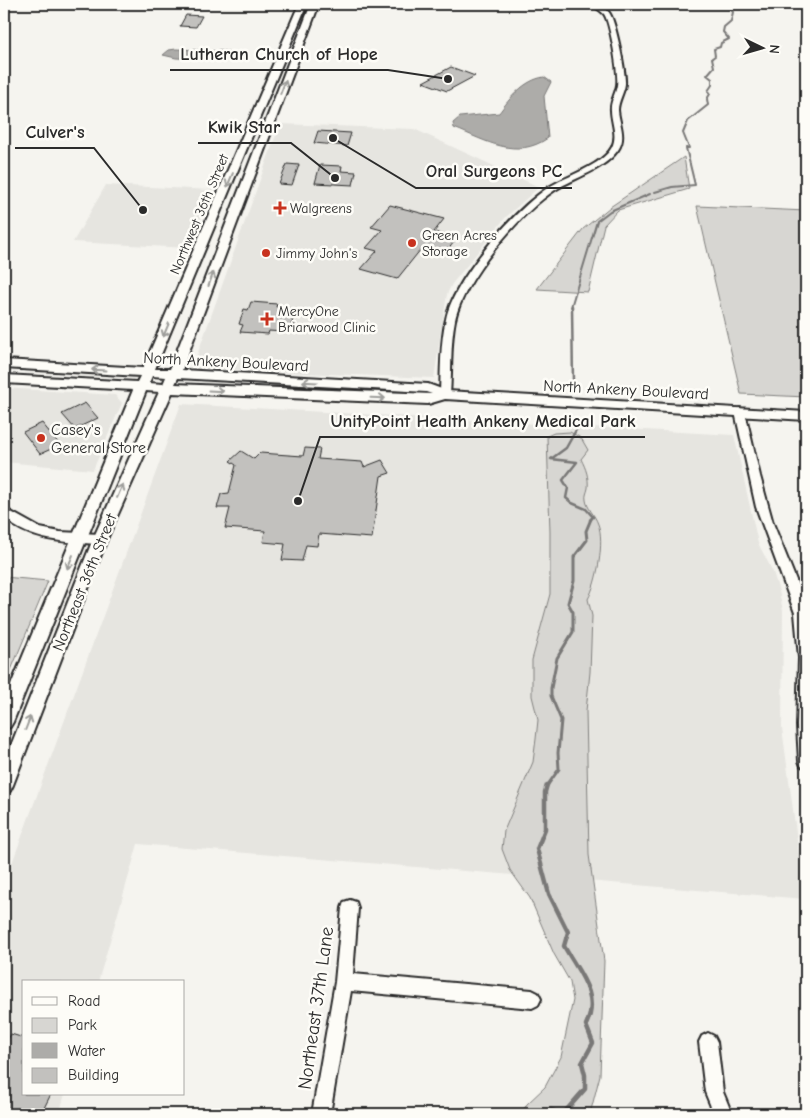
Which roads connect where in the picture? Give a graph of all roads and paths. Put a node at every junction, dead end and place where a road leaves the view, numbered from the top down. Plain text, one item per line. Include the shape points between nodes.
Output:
1 (303, 4) edge
2 (315, 4) edge
3 (596, 4) edge
4 (4, 364) edge
5 (4, 379) edge
6 (144, 380) junction
7 (171, 381) junction
8 (444, 395) junction
9 (740, 412) junction
10 (806, 416) edge
11 (4, 512) edge
12 (80, 538) junction
13 (100, 539) junction
14 (4, 722) edge
15 (806, 761) edge
16 (4, 785) edge
17 (350, 908) dead end
18 (344, 982) junction
19 (532, 1000) dead end
20 (708, 1042) dead end
21 (322, 1114) edge
22 (723, 1114) edge

1 -> 6 main road, Northwest 36th Street
7 -> 2 main road, Northwest 36th Street
3 - 8 street via 612,24 620,75 621,84 614,108 619,137 616,147 607,159 552,189 528,207 465,284 450,321
6 -> 4 main road, North Ankeny Boulevard
5 - 6 main road, North Ankeny Boulevard
6 - 7 main road, North Ankeny Boulevard
6 - 12 main road, Northeast 36th Street
7 - 8 main road, North Ankeny Boulevard via 428,400
13 -> 7 main road, Northeast 36th Street
8 - 9 main road, North Ankeny Boulevard
9 - 10 main road, North Ankeny Boulevard
9 - 15 street via 770,530 804,622
11 - 12 street via 24,528 37,533
12 - 13 street
12 -> 14 main road, Northeast 36th Street
16 -> 13 main road, Northeast 36th Street
17 - 18 street, Northeast 37th Lane
18 - 19 street
18 - 21 street, Northeast 37th Lane
20 - 22 street via 714,1092

